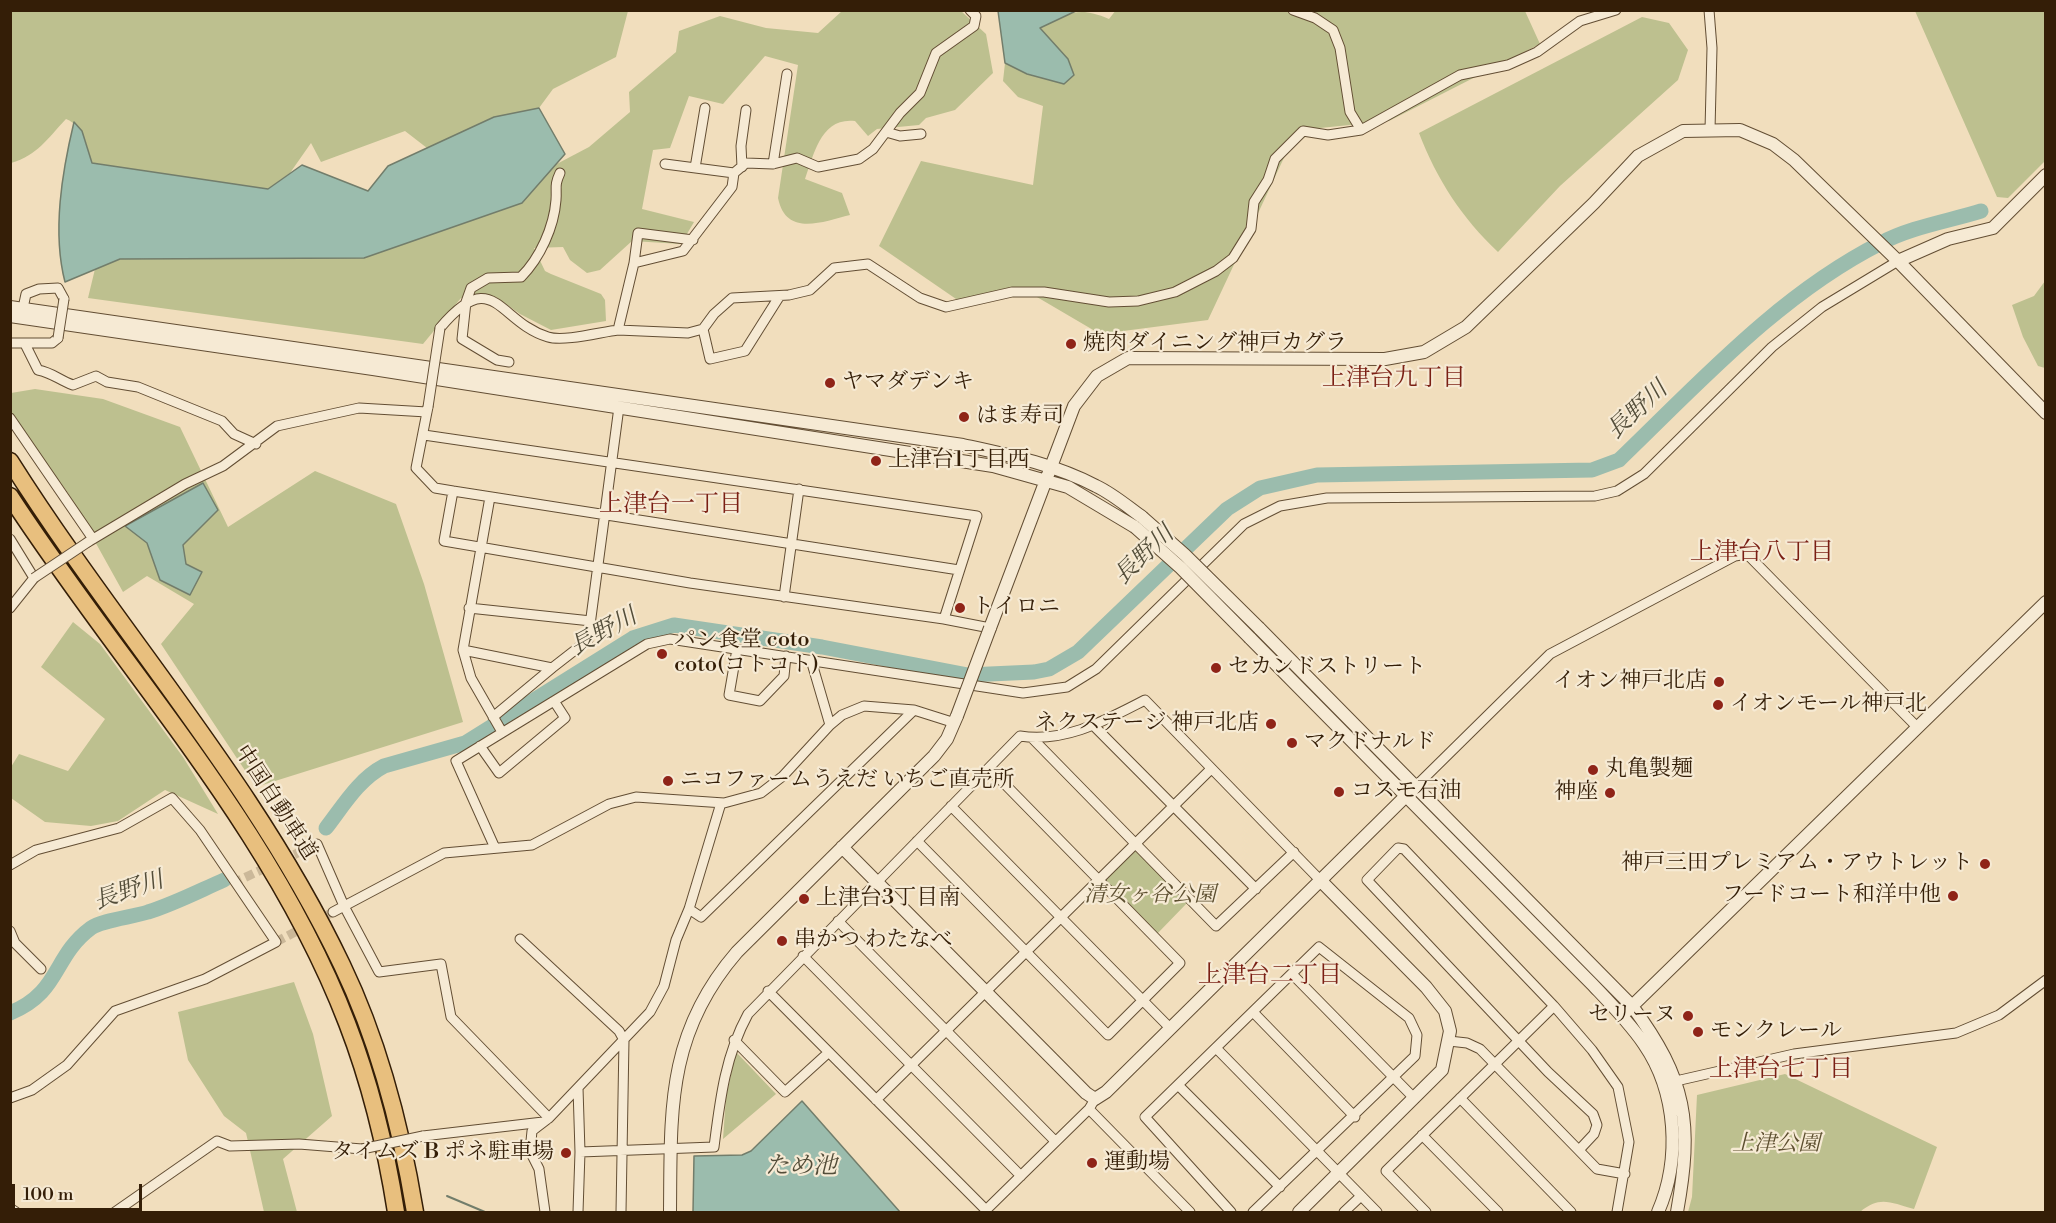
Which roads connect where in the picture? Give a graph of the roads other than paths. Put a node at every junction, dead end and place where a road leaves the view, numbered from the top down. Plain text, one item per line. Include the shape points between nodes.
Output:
1 (970, 10) edge
2 (1293, 10) edge
3 (1616, 10) edge
4 (1709, 10) edge
5 (787, 74) dead end
6 (705, 108) dead end
7 (746, 110) dead end
8 (1361, 130) junction
9 (1710, 130) junction
10 (886, 132) junction
11 (921, 134) dead end
12 (665, 164) dead end
13 (773, 164) junction
14 (695, 168) junction
15 (738, 170) junction
16 (560, 173) dead end
17 (2046, 175) edge
18 (693, 240) junction
19 (1898, 261) junction
20 (634, 263) junction
21 (778, 297) junction
22 (466, 302) junction
23 (17, 308) edge
24 (10, 316) edge
25 (703, 329) junction
26 (618, 330) junction
27 (10, 342) edge
28 (25, 344) junction
29 (509, 362) dead end
30 (619, 407) junction
31 (428, 409) junction
32 (2046, 413) edge
33 (10, 418) edge
34 (424, 435) junction
35 (255, 444) junction
36 (10, 461) edge
37 (612, 462) junction
38 (1050, 467) junction
39 (1045, 480) junction
40 (799, 489) junction
41 (453, 491) junction
42 (10, 495) edge
43 (490, 497) junction
44 (605, 514) junction
45 (1139, 522) junction
46 (10, 538) edge
47 (90, 541) junction
48 (793, 543) junction
49 (480, 548) junction
50 (597, 566) junction
51 (958, 570) junction
52 (34, 578) junction
53 (784, 597) junction
54 (2046, 602) edge
55 (10, 608) edge
56 (469, 608) junction
57 (944, 619) junction
58 (591, 621) junction
59 (990, 628) junction
60 (737, 649) junction
61 (463, 650) junction
62 (786, 656) junction
63 (811, 660) junction
64 (552, 668) junction
65 (554, 701) junction
66 (914, 710) junction
67 (494, 717) junction
68 (956, 720) junction
69 (830, 725) junction
70 (1094, 726) junction
71 (1917, 727) junction
72 (502, 732) junction
73 (1032, 738) junction
74 (480, 746) junction
75 (989, 768) junction
76 (1211, 769) junction
77 (1410, 792) junction
78 (721, 803) junction
79 (951, 806) junction
80 (1173, 806) junction
81 (916, 841) junction
82 (316, 844) dead end
83 (1136, 844) junction
84 (842, 847) junction
85 (495, 848) junction
86 (1294, 852) junction
87 (10, 865) edge
88 (1098, 880) junction
89 (1320, 880) junction
90 (876, 882) junction
91 (1256, 889) junction
92 (344, 906) junction
93 (689, 909) junction
94 (333, 912) tunnel mouth
95 (1061, 917) junction
96 (838, 921) junction
97 (10, 931) edge
98 (520, 939) dead end
99 (1026, 952) junction
100 (803, 956) junction
101 (41, 969) dead end
102 (1292, 974) junction
103 (2046, 980) edge
104 (768, 991) junction
105 (986, 992) junction
106 (1143, 1000) junction
107 (1554, 1006) junction
108 (1632, 1006) junction
109 (1253, 1012) junction
110 (1622, 1016) junction
111 (1170, 1028) junction
112 (946, 1031) junction
113 (624, 1040) junction
114 (734, 1040) junction
115 (1449, 1041) junction
116 (1518, 1041) junction
117 (1216, 1048) junction
118 (829, 1052) junction
119 (1495, 1063) junction
120 (911, 1065) junction
121 (1394, 1080) junction
122 (1676, 1081) junction
123 (1178, 1085) junction
124 (578, 1088) junction
125 (10, 1098) edge
126 (1414, 1098) junction
127 (1460, 1098) junction
128 (876, 1100) junction
129 (1092, 1104) junction
130 (1354, 1117) junction
131 (547, 1120) junction
132 (1422, 1135) junction
133 (1055, 1141) junction
134 (670, 1147) junction
135 (622, 1149) junction
136 (1579, 1150) junction
137 (580, 1152) junction
138 (1318, 1152) junction
139 (1340, 1173) junction
140 (1625, 1174) junction
141 (1021, 1176) junction
142 (1280, 1187) junction
143 (1361, 1196) junction
144 (10, 1208) edge
145 (16, 1212) edge
146 (115, 1212) edge
147 (396, 1212) edge
148 (415, 1212) edge
149 (545, 1212) edge
150 (578, 1212) edge
151 (621, 1212) edge
152 (670, 1212) edge
153 (1190, 1212) edge
154 (1231, 1212) edge
155 (1253, 1212) edge
156 (1299, 1212) edge
157 (1344, 1212) edge
158 (1377, 1212) edge
159 (1425, 1212) edge
160 (1498, 1212) edge
161 (1571, 1212) edge
162 (1617, 1212) edge
163 (1658, 1212) edge
164 (1677, 1212) edge

1 - 10 street via 976,16 974,26 936,54 920,93
2 - 8 street via 1333,30 1340,48 1350,112
3 - 8 street via 1580,21 1538,52 1508,65 1460,75
4 - 9 street
5 - 13 street
6 - 14 street
7 - 15 street
8 - 21 street via 1328,135 1303,131 1275,159 1254,202 1251,229 1233,258 1175,292 1149,300 1109,302 1044,292 1012,292 946,307 920,298 868,264 834,268 810,290
9 - 19 street via 1740,130 1773,144
9 - 38 street via 1683,130 1638,156 1466,327 1424,352 1384,359 1128,358 1097,376 1074,406
10 - 11 street via 900,136
10 - 13 street via 859,159 818,168 797,158
12 - 14 street
13 - 15 street via 746,163
14 - 15 street
15 - 18 street via 732,187
16 - 22 street via 554,186 556,199 546,236 534,264 521,277 488,278 471,288
17 - 19 street via 1993,228 1948,239
18 - 20 street via 683,251
18 - 20 street via 638,233
19 - 32 street
19 - 63 street via 1822,306 1780,340 1644,474 1617,491 1595,496 1327,498 1272,509 1244,524 1096,669 1067,687 1023,693
20 - 26 street
21 - 25 street via 732,298
21 - 25 street via 745,351 710,359
22 - 26 street via 474,299 497,303 525,325 549,337
22 - 29 street via 462,339 497,360
22 - 31 street, bridge via 440,328
23 - 28 street, bridge via 26,294 39,289 58,288 64,299 58,338 52,344
23 - 38 street via 963,445
24 - 30 street
25 - 26 street via 688,333
27 - 28 street
28 - 35 street via 38,370 54,373 60,380 73,385 96,376 107,382 138,387 222,421 234,434
30 - 37 street
30 - 39 street via 993,466
31 - 34 street
31 - 35 street via 358,408 277,426
33 - 47 street
34 - 37 street
34 - 41 street via 417,468 435,489
35 - 47 street
36 - 148 highway, 中国自動車道 via 225,765 317,914 382,1065 397,1115
37 - 40 street
37 - 44 street
38 - 39 street
38 - 45 street via 1098,487
39 - 45 street
39 - 59 street
40 - 48 street
40 - 51 street via 977,516
41 - 43 street
41 - 49 street via 444,541
42 - 147 highway, 中国自動車道 via 246,830 301,924 364,1069 389,1166
43 - 44 street
43 - 49 street
44 - 48 street
44 - 50 street
45 - 77 street, bridge via 1250,638
45 - 77 street, bridge via 1185,555 1259,628
46 - 52 street
47 - 52 street, bridge
48 - 51 street
48 - 53 street
49 - 50 street
49 - 56 street
50 - 53 street
50 - 58 street
51 - 57 street
52 - 55 street
53 - 57 street
54 - 71 street
56 - 58 street
56 - 61 street
57 - 59 street
58 - 64 street via 588,640
59 - 68 street, bridge
60 - 62 street
60 - 62 street via 729,696 760,701 784,676
60 - 65 street via 670,639 647,644
61 - 64 street
61 - 67 street via 471,678
62 - 63 street
63 - 69 street
64 - 67 street
65 - 72 street
65 - 74 street via 565,718 499,773
66 - 68 street
66 - 69 street via 864,706
66 - 93 street via 701,917
67 - 72 street
68 - 84 street via 934,756
69 - 78 street via 783,776 761,793
70 - 73 street
70 - 76 street via 1145,700
70 - 80 street
71 - 77 street via 1747,554 1735,556 1551,654
71 - 108 street
72 - 74 street
73 - 75 street via 1020,736
73 - 83 street
74 - 85 street via 456,761
75 - 79 street
75 - 88 street
76 - 80 street
76 - 86 street
77 - 89 street
77 - 108 street
77 - 110 street
78 - 85 street via 636,797 609,804 531,845
78 - 93 street
79 - 81 street
79 - 95 street
80 - 83 street
80 - 91 street
81 - 90 street
81 - 99 street
82 - 92 street
83 - 88 street
83 - 91 street via 1216,927
84 - 90 street
84 - 134 street via 737,951 706,994 679,1059 671,1104
85 - 92 street via 444,853
86 - 89 street
86 - 91 street
87 - 125 street via 36,850 119,828 172,798 200,830 276,942 205,979 115,1011 67,1065 32,1090
88 - 95 street
88 - 106 street via 1180,963
89 - 111 street
89 - 115 street via 1446,1011
90 - 96 street
90 - 105 street
92 - 94 street
92 - 131 street via 379,972 441,964 451,1017
93 - 113 street via 664,986 650,1012
95 - 99 street
95 - 106 street
96 - 100 street
96 - 112 street
97 - 101 street via 15,943
98 - 113 street
99 - 105 street
99 - 106 street via 1108,1035
100 - 104 street
100 - 120 street
102 - 109 street
102 - 121 street
102 - 121 street via 1319,947 1408,1018 1417,1035 1415,1056
103 - 122 street via 1999,1015 1956,1033 1794,1054
104 - 114 street via 748,1014
104 - 118 street
105 - 112 street
105 - 129 street
106 - 111 street
107 - 116 street
107 - 116 street via 1404,849 1398,848 1367,880
107 - 140 street via 1618,1087 1629,1142
108 - 110 street
108 - 122 street via 1660,1045
109 - 117 street
109 - 130 street
110 - 163 street via 1653,1060 1671,1112 1670,1175
111 - 129 street
112 - 120 street
112 - 133 street
113 - 124 street
113 - 135 street
114 - 118 street via 785,1092
114 - 134 street via 726,1066 714,1147
115 - 119 street via 1480,1048
115 - 126 street via 1442,1070
116 - 119 street
116 - 136 street via 1593,1114 1597,1125 1594,1134
117 - 123 street
117 - 138 street
118 - 128 street
119 - 127 street
119 - 136 street
120 - 128 street
120 - 141 street
121 - 126 street
121 - 130 street
122 - 164 street via 1686,1125
123 - 142 street
123 - 154 street via 1145,1117
124 - 131 street
124 - 137 street
126 - 139 street
127 - 132 street
127 - 161 street
128 - 141 street via 986,1210
129 - 133 street
129 - 153 street
130 - 138 street
131 - 146 street, bridge via 423,1136 362,1149 299,1144 230,1146 217,1141
131 - 149 street via 532,1131 530,1151 539,1169
132 - 159 street via 1386,1171
132 - 160 street
133 - 141 street
134 - 135 street
134 - 152 street
135 - 137 street
135 - 151 street
136 - 140 street via 1597,1169
137 - 150 street
138 - 139 street
138 - 142 street
139 - 143 street
139 - 156 street
140 - 162 street
142 - 155 street
143 - 157 street
143 - 158 street
144 - 145 street

